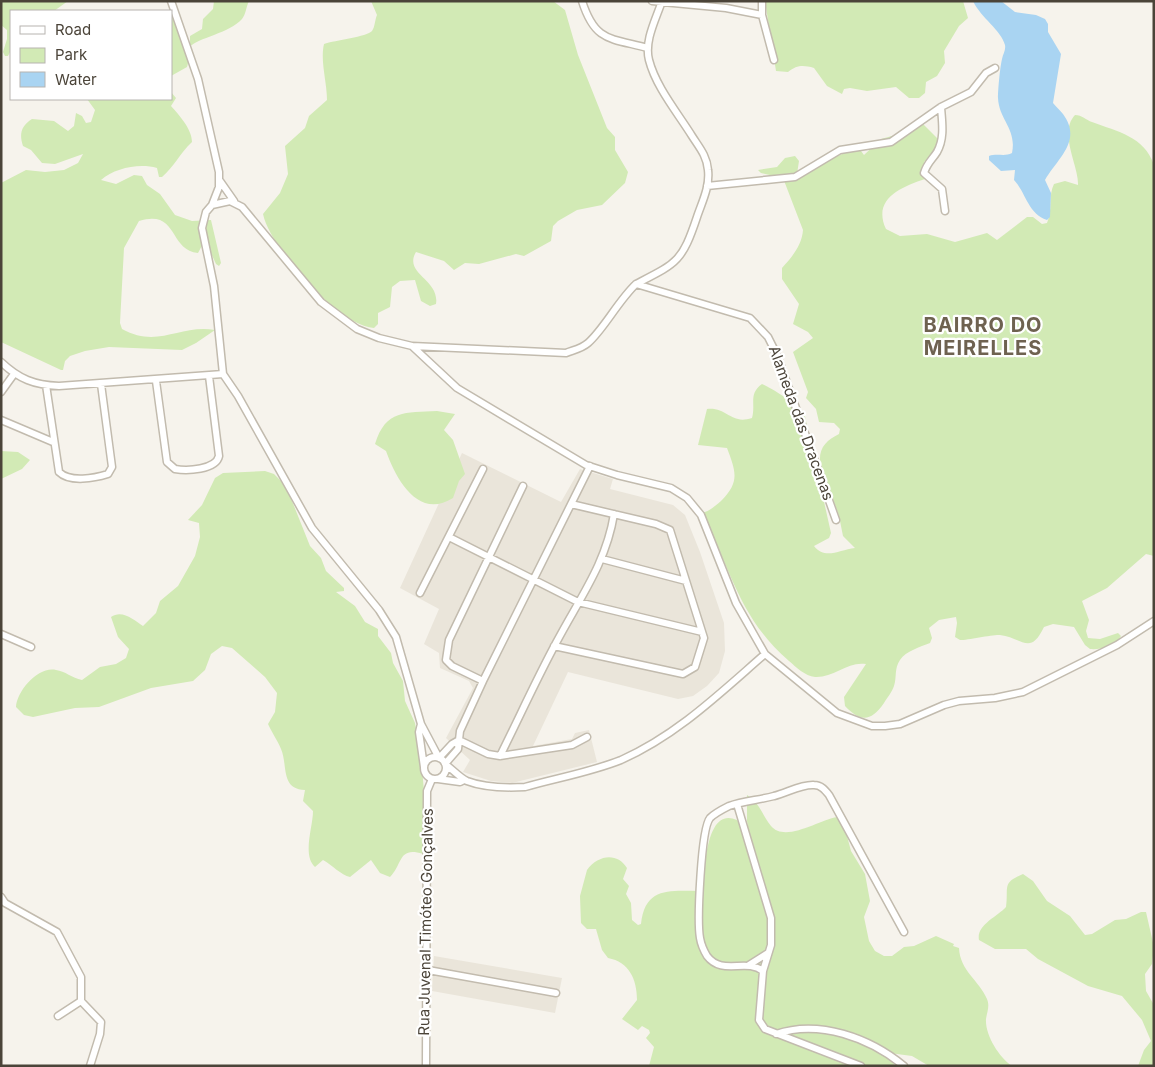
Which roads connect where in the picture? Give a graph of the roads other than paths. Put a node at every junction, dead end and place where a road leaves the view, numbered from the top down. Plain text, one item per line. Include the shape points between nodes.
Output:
1 (171, 1) edge
2 (582, 1) edge
3 (652, 1) edge
4 (762, 1) edge
5 (662, 2) edge
6 (762, 14) junction
7 (648, 48) junction
8 (774, 60) dead end
9 (995, 68) dead end
10 (941, 107) junction
11 (220, 181) junction
12 (707, 186) junction
13 (234, 202) junction
14 (212, 205) junction
15 (945, 211) dead end
16 (636, 284) junction
17 (412, 346) junction
18 (1, 362) edge
19 (14, 374) junction
20 (223, 374) junction
21 (209, 376) junction
22 (156, 381) junction
23 (101, 384) junction
24 (46, 385) junction
25 (1, 392) edge
26 (1, 420) edge
27 (53, 442) junction
28 (590, 466) junction
29 (483, 469) dead end
30 (523, 486) dead end
31 (571, 504) junction
32 (614, 514) junction
33 (836, 520) dead end
34 (449, 537) junction
35 (489, 557) junction
36 (602, 559) junction
37 (533, 579) junction
38 (686, 581) junction
39 (420, 592) dead end
40 (578, 602) junction
41 (1154, 621) edge
42 (702, 632) junction
43 (1, 634) edge
44 (554, 646) junction
45 (31, 647) dead end
46 (765, 654) junction
47 (482, 681) junction
48 (421, 724) junction
49 (587, 737) dead end
50 (459, 740) junction
51 (500, 756) junction
52 (439, 758) junction
53 (445, 764) junction
54 (424, 767) junction
55 (435, 779) junction
56 (464, 780) junction
57 (737, 804) junction
58 (1, 897) edge
59 (904, 932) dead end
60 (769, 952) junction
61 (748, 966) junction
62 (428, 970) junction
63 (763, 971) junction
64 (556, 994) dead end
65 (81, 1001) junction
66 (58, 1016) dead end
67 (776, 1034) junction
68 (90, 1066) edge
69 (426, 1066) edge
70 (861, 1066) edge
71 (904, 1066) edge

1 - 11 street via 201,92
2 - 7 street via 587,18 598,33
3 - 5 street
4 - 6 street
5 - 6 street
5 - 7 street
6 - 8 street
7 - 12 street via 654,74 706,161
9 - 10 street via 986,73 971,92
10 - 12 street via 891,142 840,150 802,174
10 - 15 street via 942,138 924,173 942,189
11 - 13 street
11 - 14 street
12 - 16 street via 681,256 669,267
13 - 14 street via 222,201
13 - 17 street via 254,221 321,302 339,317 357,329
14 - 20 street via 206,212 202,228 214,286
16 - 17 street via 588,343 566,353
16 - 33 street, Alameda das Dracenas via 724,309 758,324 777,355
17 - 28 street via 457,388
18 - 19 street
19 - 24 street
19 - 25 street
20 - 21 street
20 - 48 street via 312,528 393,631
21 - 22 street
21 - 22 street via 220,450 218,460 213,464 191,470 171,468 167,462
22 - 23 street
23 - 24 street
23 - 27 street via 111,448 111,471 78,478 61,475
24 - 27 street
26 - 27 street
28 - 31 street
28 - 46 street via 617,476 671,488 694,504 710,533 742,615
29 - 34 street
30 - 35 street
31 - 32 street
31 - 37 street
32 - 36 street
32 - 38 street via 670,530
34 - 35 street
34 - 39 street
35 - 37 street
35 - 47 street via 449,640 446,660
36 - 38 street
36 - 40 street
37 - 40 street
37 - 47 street
38 - 42 street
40 - 42 street
40 - 44 street
41 - 46 street via 1024,692 958,701 900,724 885,726 872,726 837,713
42 - 44 street via 702,651 695,667 683,674
43 - 45 street
44 - 51 street
46 - 56 street via 701,711 644,748 619,760 525,787 498,788
47 - 50 street
48 - 52 street
48 - 54 street via 419,732
49 - 51 street via 572,745
50 - 51 street
50 - 52 street
50 - 53 street via 458,749
52 - 53 street
52 - 54 street via 430,759
53 - 55 street via 445,773
53 - 56 street
54 - 55 street via 425,773
55 - 56 street
55 - 62 street, Rua Juvenal Timóteo Gonçalves via 428,790
57 - 59 street via 806,786 822,788 829,795
57 - 60 street via 771,918
57 - 61 street via 711,817 706,828 700,938 702,947 713,962 731,968
58 - 65 street via 57,932 81,977
60 - 61 street
60 - 63 street
61 - 63 street
62 - 64 street
62 - 69 street, Rua Juvenal Timóteo Gonçalves
63 - 67 street via 759,1020 765,1029
65 - 66 street
65 - 68 street via 99,1017 102,1025
67 - 70 street
67 - 71 street via 810,1028 853,1037 872,1044

